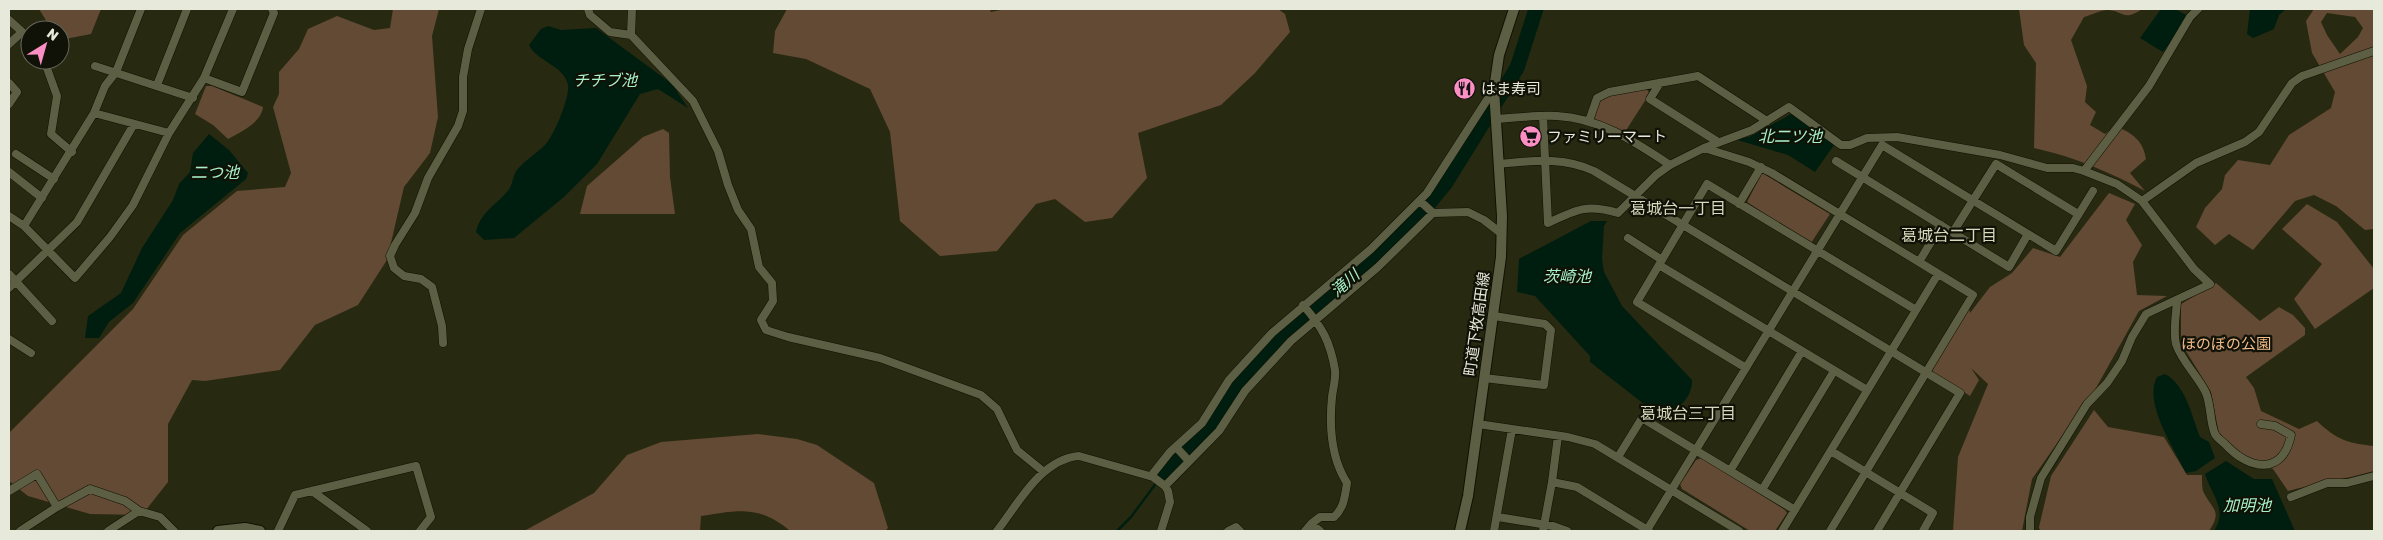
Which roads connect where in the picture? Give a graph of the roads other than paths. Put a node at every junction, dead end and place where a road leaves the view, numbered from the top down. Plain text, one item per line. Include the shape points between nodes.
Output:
1 (141, 9) edge
2 (187, 9) edge
3 (233, 9) edge
4 (272, 9) edge
5 (481, 9) edge
6 (588, 9) edge
7 (632, 9) edge
8 (1514, 9) edge
9 (2198, 9) edge
10 (9, 20) edge
11 (20, 30) edge
12 (20, 34) edge
13 (631, 35) junction
14 (9, 44) edge
15 (2374, 51) edge
16 (95, 66) dead end
17 (48, 70) edge
18 (116, 72) junction
19 (204, 78) junction
20 (9, 82) edge
21 (1660, 83) junction
22 (157, 85) junction
23 (1494, 89) junction
24 (193, 98) junction
25 (9, 104) edge
26 (94, 113) junction
27 (1543, 116) junction
28 (1495, 119) junction
29 (1589, 121) junction
30 (1767, 121) junction
31 (134, 124) junction
32 (169, 133) junction
33 (1718, 142) junction
34 (1704, 148) junction
35 (72, 152) junction
36 (16, 154) dead end
37 (1546, 160) junction
38 (1836, 161) dead end
39 (1498, 164) junction
40 (1670, 165) junction
41 (1761, 167) junction
42 (2084, 171) junction
43 (9, 172) edge
44 (1862, 177) junction
45 (54, 180) junction
46 (2093, 191) dead end
47 (1635, 195) junction
48 (42, 198) junction
49 (1420, 201) junction
50 (1973, 201) junction
51 (2142, 201) junction
52 (1739, 204) junction
53 (1433, 213) junction
54 (1840, 214) junction
55 (2078, 214) junction
56 (9, 216) edge
57 (1683, 225) junction
58 (1941, 225) junction
59 (24, 226) junction
60 (1954, 232) junction
61 (1502, 234) junction
62 (2028, 234) junction
63 (1628, 238) dead end
64 (48, 250) junction
65 (1817, 251) junction
66 (1919, 262) junction
67 (1660, 263) junction
68 (9, 274) edge
69 (1938, 274) junction
70 (16, 281) junction
71 (9, 288) edge
72 (1793, 291) junction
73 (2177, 302) junction
74 (1303, 305) junction
75 (1916, 310) junction
76 (1494, 316) junction
77 (1316, 320) junction
78 (52, 321) dead end
79 (1769, 331) junction
80 (9, 339) edge
81 (443, 343) dead end
82 (1802, 351) junction
83 (1891, 351) junction
84 (31, 353) dead end
85 (1746, 368) junction
86 (1834, 371) junction
87 (1926, 372) junction
88 (1484, 378) junction
89 (1867, 390) junction
90 (1478, 424) junction
91 (2261, 424) dead end
92 (1512, 429) junction
93 (1558, 436) junction
94 (1176, 448) junction
95 (1696, 451) junction
96 (1831, 451) junction
97 (1618, 457) junction
98 (1188, 460) junction
99 (1730, 471) junction
100 (1044, 472) junction
101 (1866, 472) junction
102 (2374, 476) edge
103 (1153, 477) junction
104 (1552, 482) junction
105 (1165, 486) junction
106 (1762, 490) junction
107 (312, 491) junction
108 (1672, 491) junction
109 (9, 492) edge
110 (1900, 493) junction
111 (2291, 496) dead end
112 (57, 507) junction
113 (1795, 510) junction
114 (139, 511) junction
115 (1498, 517) junction
116 (1311, 524) junction
117 (1544, 528) edge
118 (1238, 529) edge
119 (20, 531) edge
120 (108, 531) edge
121 (174, 531) edge
122 (218, 531) edge
123 (260, 531) edge
124 (278, 531) edge
125 (367, 531) edge
126 (420, 531) edge
127 (997, 531) edge
128 (1161, 531) edge
129 (1228, 531) edge
130 (1305, 531) edge
131 (1320, 531) edge
132 (1460, 531) edge
133 (1494, 531) edge
134 (1567, 531) edge
135 (1648, 531) edge
136 (1739, 531) edge
137 (1782, 531) edge
138 (1830, 531) edge
139 (1877, 531) edge
140 (1923, 531) edge
141 (2030, 531) edge

1 - 18 street
2 - 22 street
3 - 19 street
4 - 19 street via 274,13 242,92
5 - 81 street via 468,50 463,77 463,110 458,126 390,256 394,268 404,276 432,287
6 - 13 street via 610,32
7 - 13 street
8 - 23 street, 町道下牧高田線 via 1499,56
9 - 42 street via 2149,86
10 - 11 street
12 - 14 street
13 - 100 street via 693,102 718,151 738,210 751,229 759,267 772,283 773,301 761,320 766,330 880,358 981,395 997,409 1017,450
15 - 51 street via 2302,76 2292,83 2259,132 2196,164
16 - 18 street
17 - 35 street via 57,96 51,134
18 - 22 street
18 - 26 street via 105,86
19 - 24 street
20 - 25 street via 17,92
21 - 29 street via 1609,92 1597,98
21 - 30 street via 1698,76
21 - 33 street via 1650,99
22 - 24 street
23 - 28 street, 町道下牧高田線
23 - 49 street via 1443,172
24 - 32 street
26 - 31 street
26 - 35 street
27 - 28 street
27 - 29 street
27 - 37 street
28 - 39 street, 町道下牧高田線
29 - 40 street via 1626,137
30 - 33 street
30 - 42 street via 1789,107 1841,145 1867,138 1898,137 2000,155 2047,168
31 - 32 street
31 - 64 street via 77,222
32 - 64 street via 133,205 75,278
33 - 34 street
34 - 40 street
34 - 41 street
35 - 45 street
36 - 45 street
37 - 39 street
37 - 47 street via 1583,166
37 - 47 street via 1548,224 1576,211 1598,207 1618,213
38 - 44 street
39 - 61 street, 町道下牧高田線
40 - 47 street
41 - 52 street
41 - 54 street
42 - 51 street via 2117,184
43 - 48 street
44 - 50 street via 1882,145
44 - 54 street
44 - 58 street
45 - 48 street
46 - 55 street
47 - 57 street
48 - 59 street
49 - 53 street
49 - 74 street via 1358,260
50 - 55 street via 1996,164
50 - 60 street
50 - 62 street
51 - 73 street via 2194,269 2210,284
52 - 57 street via 1708,184
52 - 65 street
53 - 61 street via 1468,212
53 - 77 street via 1378,267
54 - 65 street
54 - 66 street
55 - 62 street via 2056,251
56 - 59 street
57 - 67 street
57 - 72 street
58 - 60 street
58 - 66 street
59 - 64 street
60 - 62 street via 2009,266
61 - 76 street, 町道下牧高田線
63 - 67 street
64 - 70 street
65 - 72 street
65 - 75 street
66 - 69 street
67 - 79 street
67 - 85 street via 1637,302
68 - 70 street
69 - 75 street
69 - 87 street via 1973,295
70 - 71 street
70 - 78 street
72 - 79 street
72 - 83 street
73 - 91 street via 2176,342 2181,356 2206,393 2215,434 2247,463 2269,464 2282,455 2291,435 2275,426
73 - 141 street via 2146,314 2122,361 2087,404 2041,478 2030,517
74 - 77 street
74 - 94 street via 1235,373 1202,423
75 - 83 street
76 - 88 street, 町道下牧高田線
76 - 88 street via 1545,324 1551,330 1544,385
77 - 98 street via 1291,341 1245,390 1219,431
77 - 116 street via 1328,341 1335,372 1331,435 1339,469 1347,483 1339,512 1334,517 1320,517
79 - 82 street
79 - 85 street
80 - 84 street
82 - 86 street
82 - 99 street
83 - 87 street
83 - 89 street
85 - 95 street
86 - 89 street
86 - 106 street
87 - 101 street
87 - 110 street via 1960,393
88 - 90 street, 町道下牧高田線
89 - 96 street
90 - 92 street
90 - 132 street, 町道下牧高田線
92 - 93 street
92 - 115 street
93 - 97 street via 1586,441
93 - 104 street
94 - 98 street
94 - 103 street
95 - 97 street via 1642,418
95 - 99 street
95 - 108 street
96 - 101 street
96 - 113 street
97 - 108 street
98 - 105 street
99 - 106 street
100 - 103 street via 1079,456
100 - 127 street
101 - 110 street
101 - 138 street
102 - 111 street via 2347,483 2327,483
103 - 105 street
104 - 117 street
104 - 135 street via 1577,487
105 - 128 street via 1170,502
106 - 113 street
107 - 124 street via 295,495
107 - 125 street
107 - 126 street via 416,466 431,517
108 - 135 street
108 - 136 street
109 - 112 street via 37,474
110 - 139 street
110 - 140 street via 1934,513
112 - 114 street via 90,489 125,501
112 - 119 street
113 - 137 street
114 - 120 street
114 - 121 street via 160,517
115 - 117 street
115 - 133 street
116 - 130 street
116 - 131 street
117 - 134 street
118 - 129 street
122 - 123 street via 245,528

